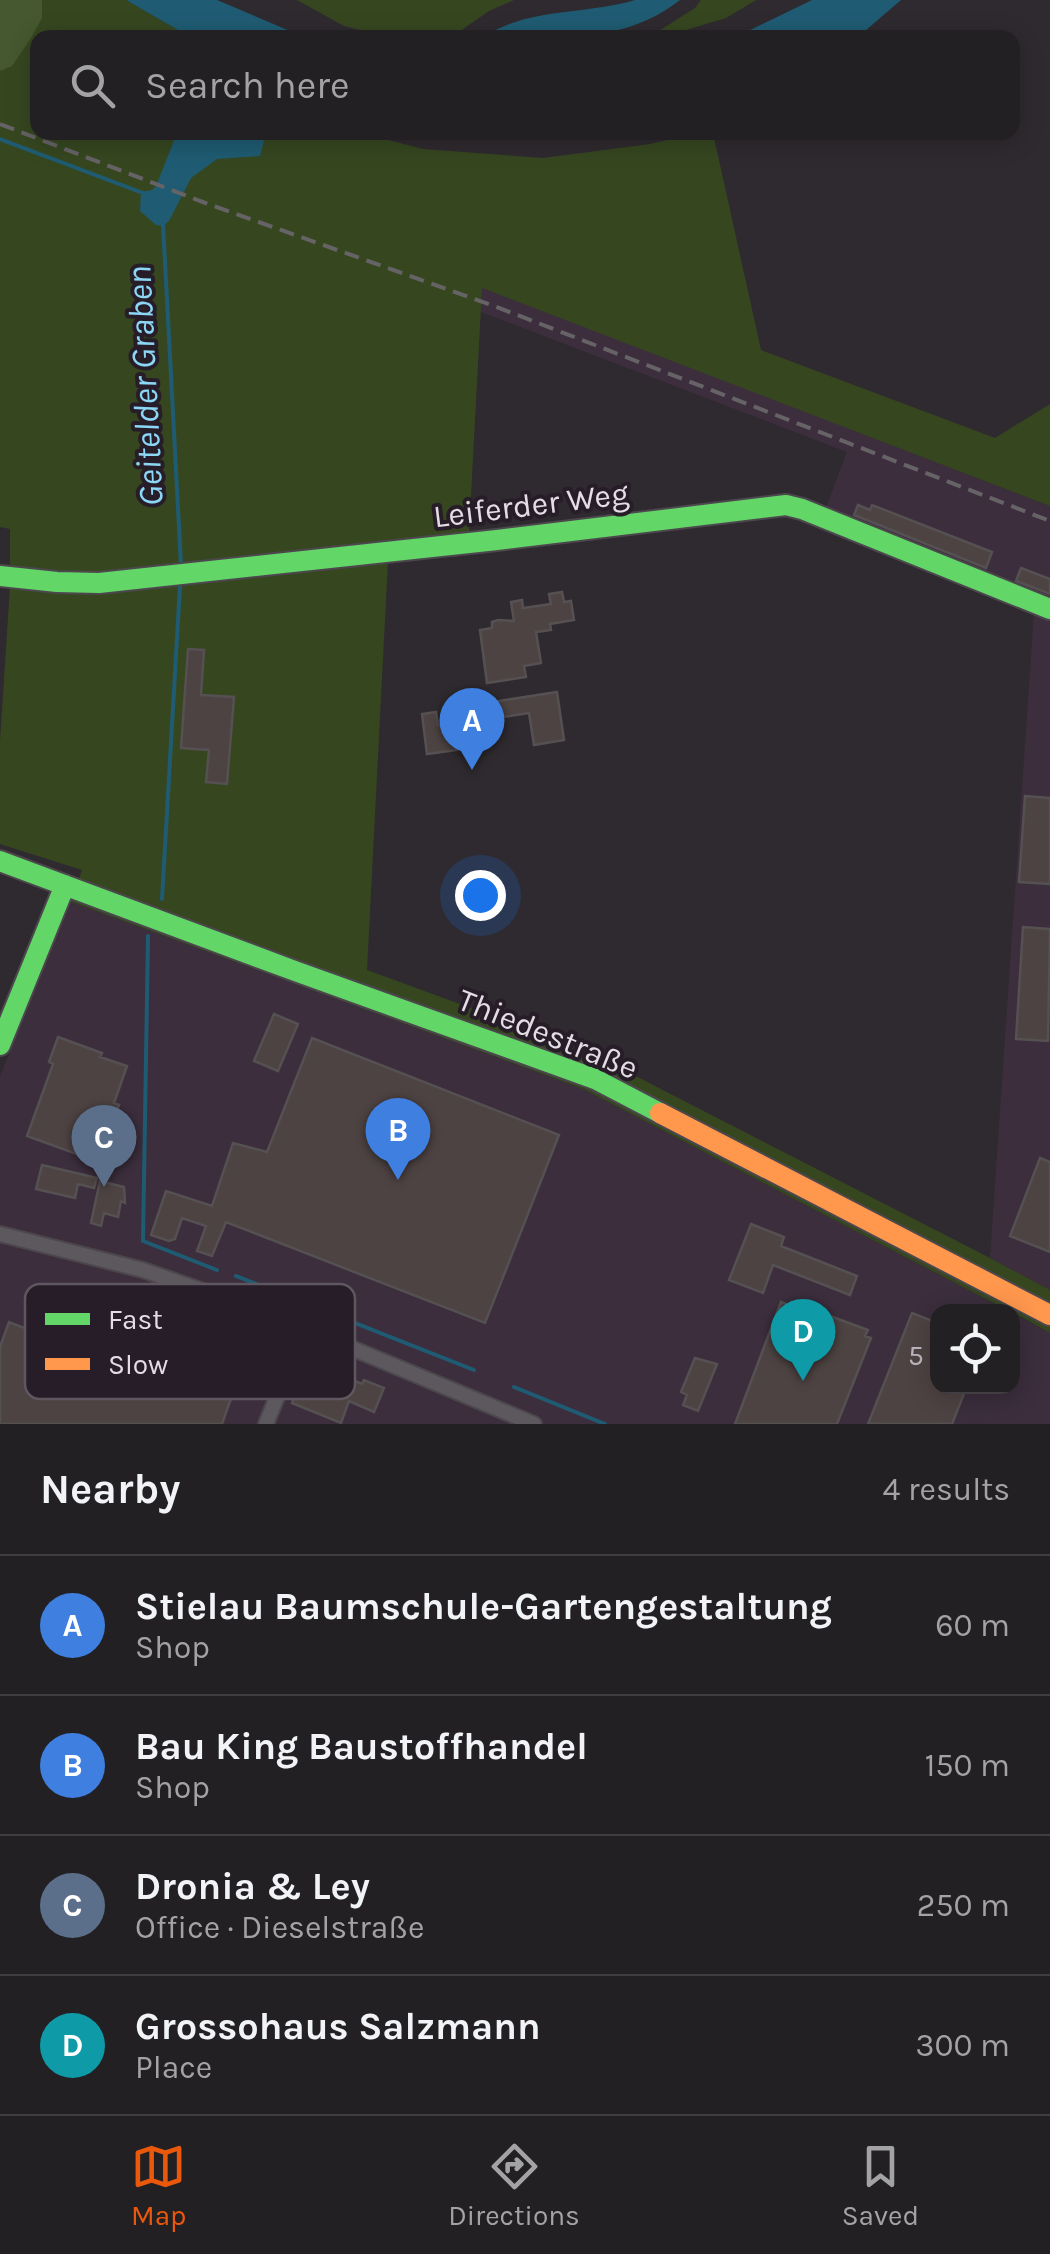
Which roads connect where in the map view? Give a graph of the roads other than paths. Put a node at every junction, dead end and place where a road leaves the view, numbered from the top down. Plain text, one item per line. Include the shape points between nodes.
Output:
1 (0, 576) edge
2 (1050, 609) edge
3 (0, 861) edge
4 (65, 885) junction
5 (0, 1045) edge
6 (0, 1234) edge
7 (184, 1284) edge
8 (1050, 1316) edge
9 (355, 1348) edge
10 (276, 1399) edge
11 (266, 1424) edge
12 (534, 1424) edge

1 - 2 street, Leiferder Weg via 100,582 786,505
3 - 4 street, Thiedestraße
4 - 5 street
4 - 8 street, Thiedestraße via 596,1079
6 - 7 street
9 - 12 street
10 - 11 street

